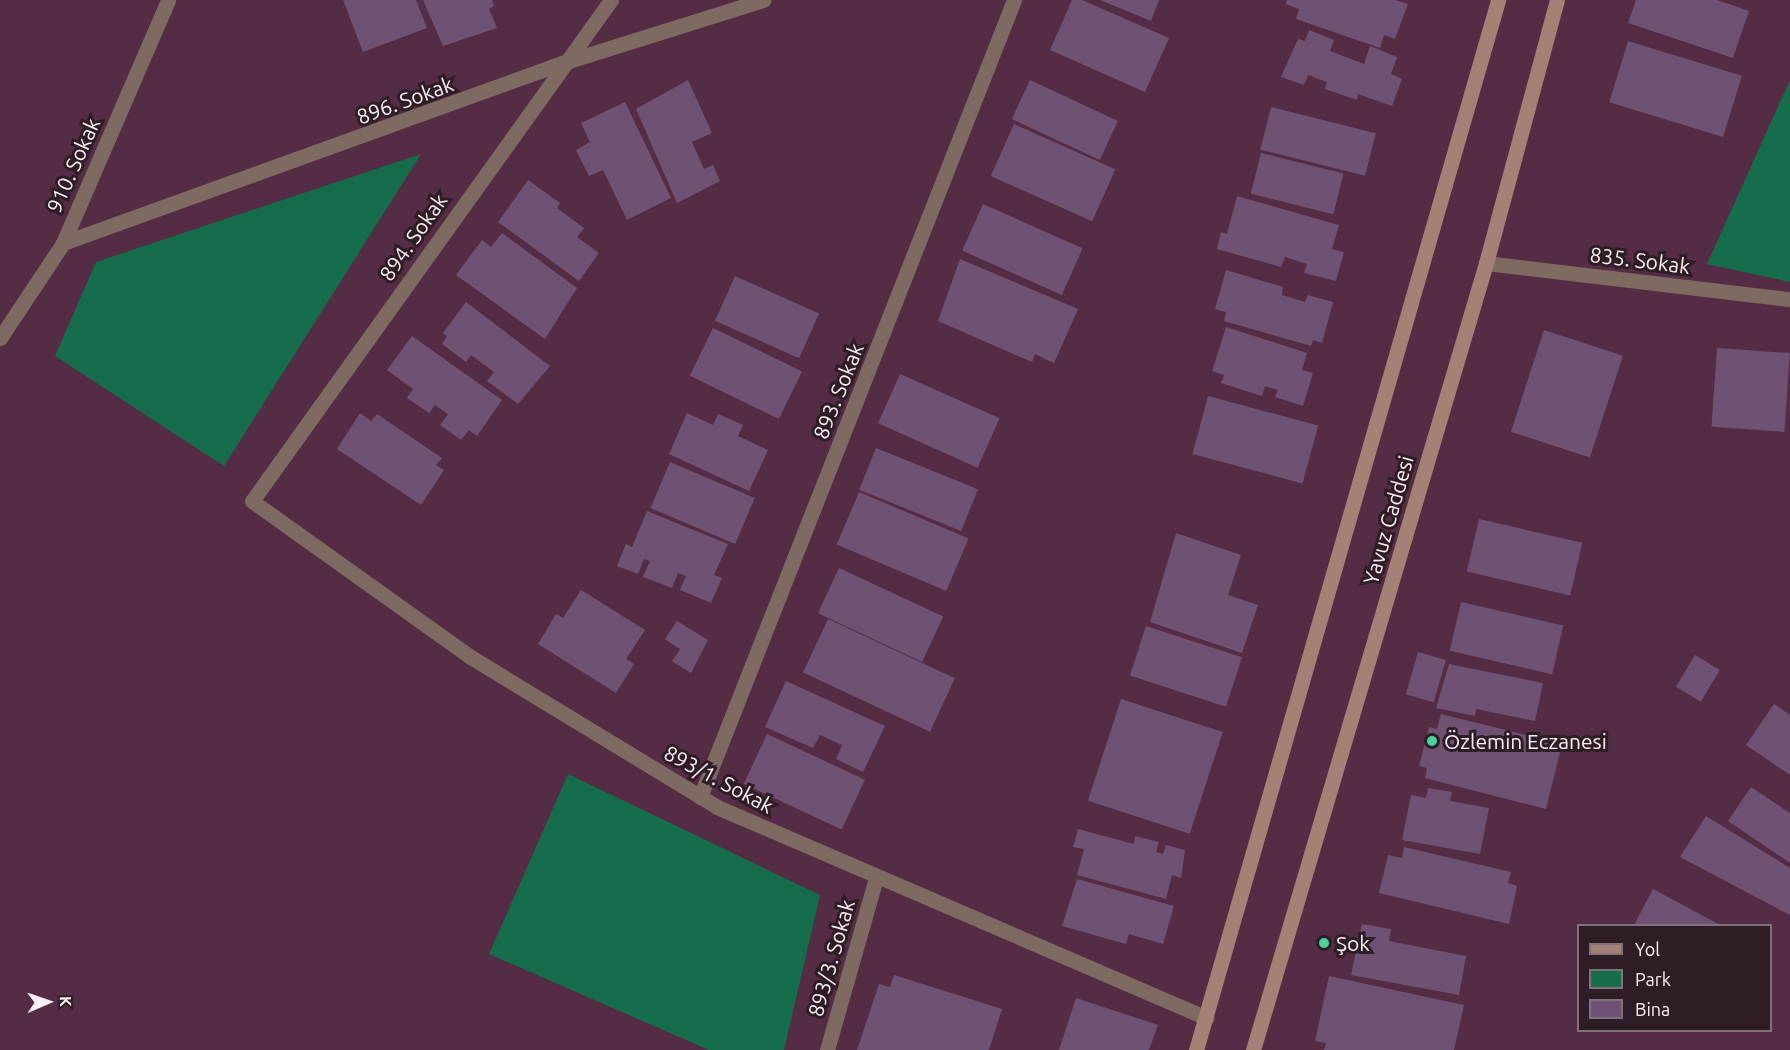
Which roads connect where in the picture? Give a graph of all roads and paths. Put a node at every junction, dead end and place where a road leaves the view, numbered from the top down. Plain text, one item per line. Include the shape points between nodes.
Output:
1 (168, 0) edge
2 (611, 0) edge
3 (763, 0) edge
4 (1014, 0) edge
5 (1498, 0) edge
6 (1557, 0) edge
7 (562, 63) junction
8 (63, 243) junction
9 (1486, 263) junction
10 (1790, 299) edge
11 (0, 338) edge
12 (252, 501) joint
13 (700, 797) junction
14 (876, 878) junction
15 (1207, 1018) junction
16 (827, 1050) edge
17 (1196, 1050) edge
18 (1252, 1050) edge

1 - 8 street, 910. Sokak
2 - 7 street, 894. Sokak
3 - 7 street, 896. Sokak
4 - 13 street, 893. Sokak
5 - 15 main road, Yavuz Caddesi
6 - 9 main road, Yavuz Caddesi
7 - 8 street, 896. Sokak
7 - 12 street, 894. Sokak
8 - 11 street, 910. Sokak
9 - 10 street, 835. Sokak
9 - 18 main road, Yavuz Caddesi
12 - 13 street, 893/1. Sokak via 469,656
13 - 14 street, 893/1. Sokak
14 - 15 street, 893/1. Sokak
14 - 16 street, 893/3. Sokak
15 - 17 main road, Yavuz Caddesi

